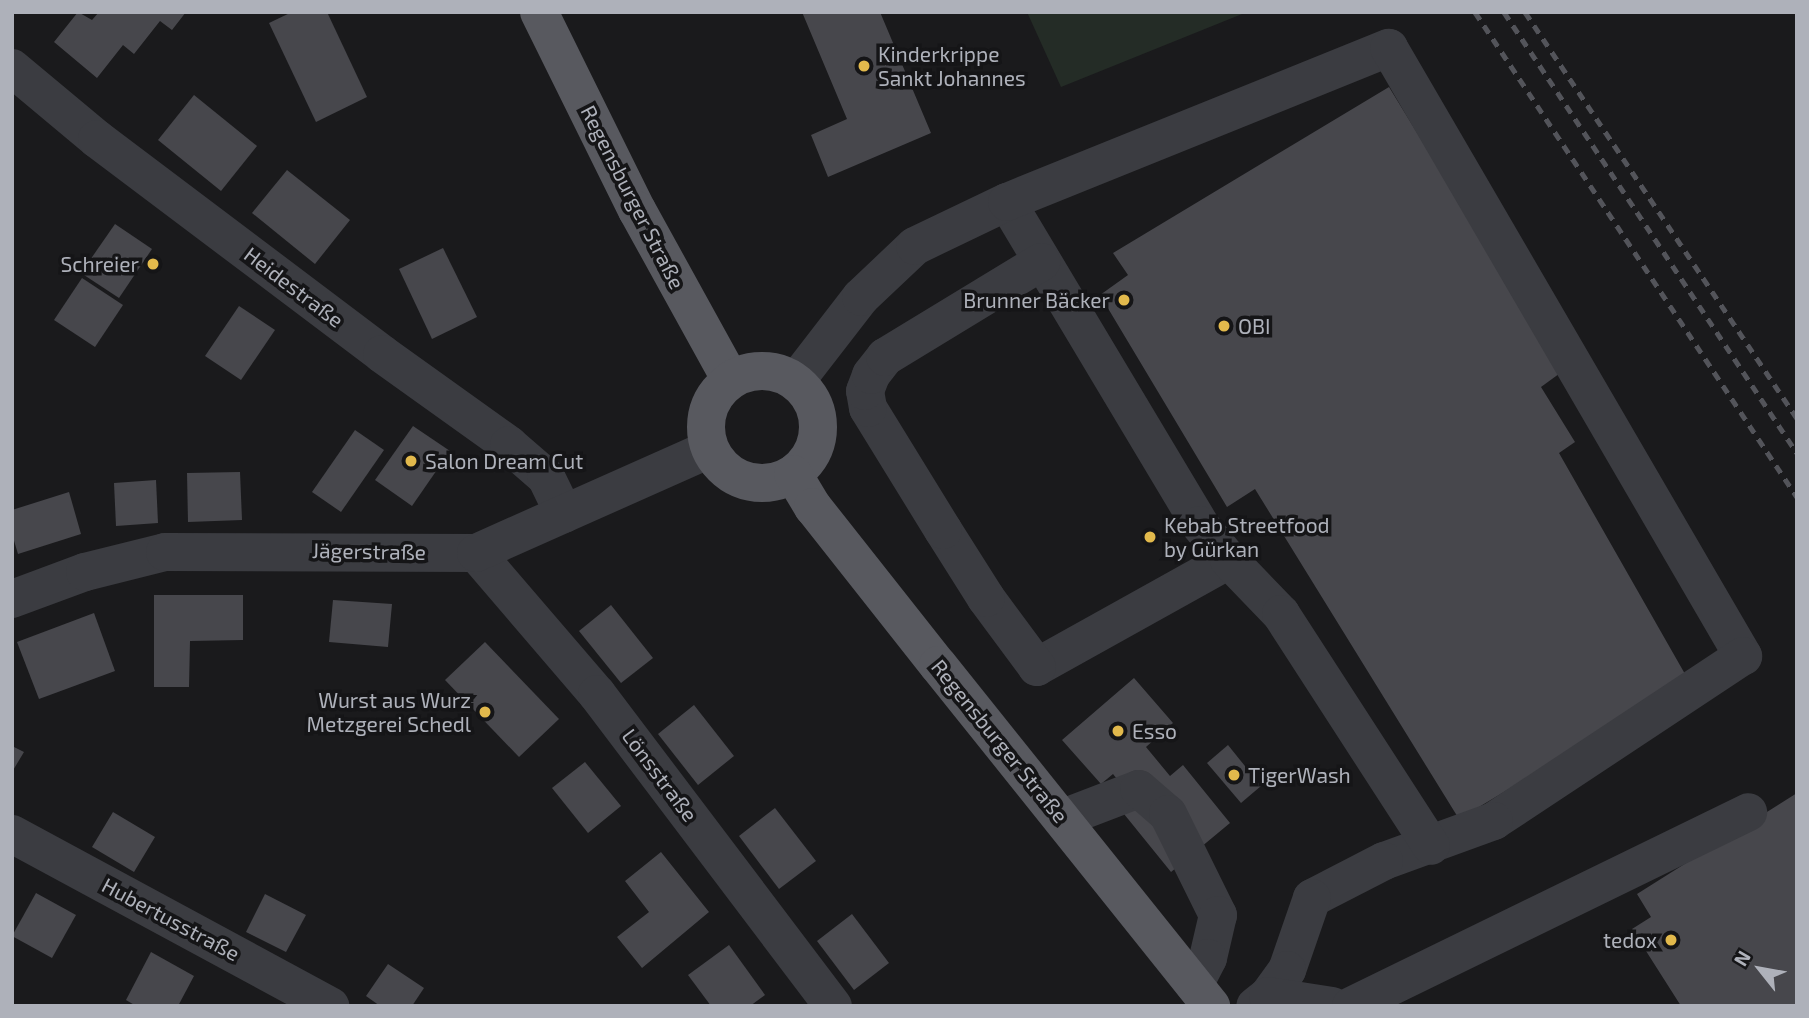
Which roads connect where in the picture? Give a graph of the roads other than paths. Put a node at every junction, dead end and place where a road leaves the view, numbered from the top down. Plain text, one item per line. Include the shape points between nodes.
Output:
1 (539, 12) edge
2 (12, 68) edge
3 (1007, 202) junction
4 (1041, 262) junction
5 (731, 380) junction
6 (796, 382) junction
7 (710, 449) junction
8 (793, 474) junction
9 (564, 514) junction
10 (476, 553) junction
11 (1229, 560) junction
12 (12, 599) edge
13 (1748, 811) dead end
14 (1063, 818) junction
15 (12, 834) edge
16 (1431, 846) junction
17 (1202, 995) edge
18 (1262, 1001) edge
19 (330, 1006) edge
20 (834, 1006) edge
21 (1332, 1006) edge
22 (1352, 1006) edge

1 - 5 main road, Regensburger Straße via 633,203
2 - 9 street, Heidestraße via 97,139 509,445 547,477
3 - 4 street
3 - 6 street via 915,246 846,313
3 - 16 street via 1389,48 1743,656 1494,821
4 - 11 street via 1200,525
4 - 11 street via 885,357 865,391 868,408 986,598 1037,667
5 - 6 main road via 765,370
5 - 7 main road via 717,393 709,410 706,430
6 - 8 main road via 810,396 818,430 806,463
7 - 8 main road via 719,463 745,481 761,483
7 - 9 street, Jägerstraße
8 - 14 main road, Regensburger Straße via 813,507
9 - 10 street, Jägerstraße
10 - 12 street, Jägerstraße via 165,552 85,572
10 - 20 street, Lönsstraße via 597,694
11 - 16 street via 1281,614
13 - 22 street
14 - 17 main road, Regensburger Straße
14 - 17 street via 1139,789 1168,814 1218,915
15 - 19 street, Hubertusstraße
16 - 18 street via 1384,860 1312,898 1287,970
18 - 21 street

